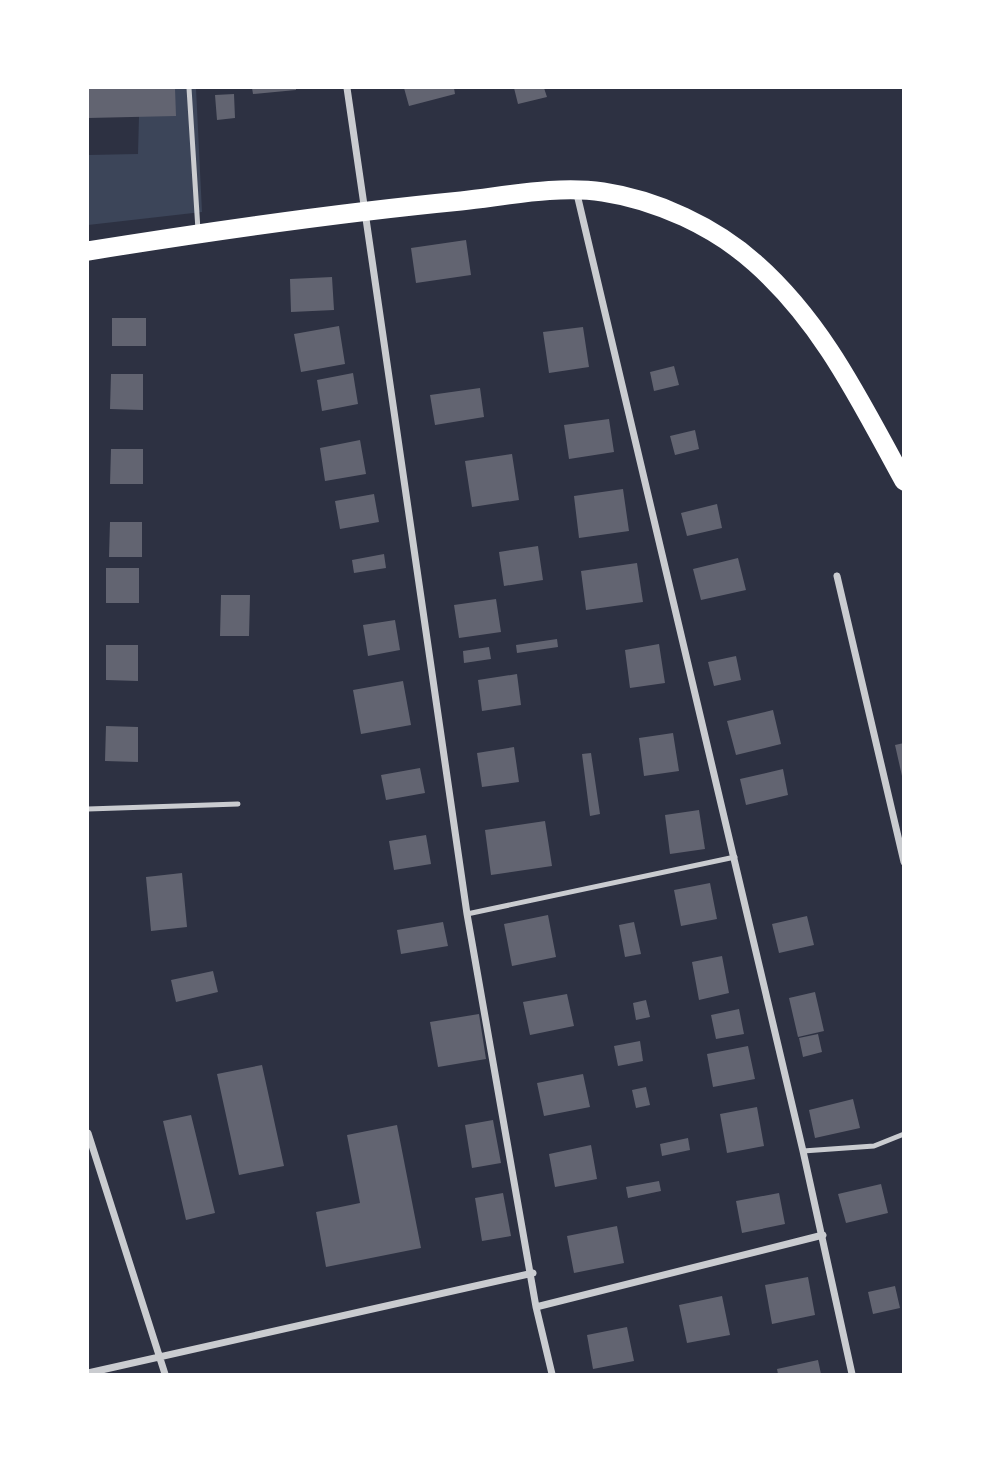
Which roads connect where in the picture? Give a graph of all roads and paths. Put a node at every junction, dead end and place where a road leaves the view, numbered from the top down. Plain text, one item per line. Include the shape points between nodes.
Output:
1 (189, 88) edge
2 (347, 88) edge
3 (576, 190) junction
4 (365, 210) junction
5 (198, 233) junction
6 (88, 251) edge
7 (904, 481) edge
8 (838, 576) dead end
9 (238, 804) dead end
10 (88, 809) edge
11 (735, 857) junction
12 (904, 862) edge
13 (467, 914) junction
14 (88, 1133) edge
15 (904, 1135) edge
16 (803, 1151) junction
17 (823, 1235) junction
18 (533, 1273) junction
19 (536, 1307) junction
20 (161, 1356) junction
21 (88, 1373) edge
22 (165, 1374) edge
23 (552, 1374) edge
24 (852, 1374) edge

1 - 5 lane
2 - 4 street
3 - 4 highway
3 - 7 highway via 600,191 655,206 736,248 770,277 833,352
3 - 11 street
4 - 5 highway
4 - 13 street
5 - 6 highway
8 - 12 street
9 - 10 lane
11 - 13 lane
11 - 16 street
13 - 18 street
14 - 20 street
15 - 16 lane via 874,1146
16 - 17 street
17 - 19 street
17 - 24 street
18 - 19 street
18 - 20 street
19 - 23 street
20 - 21 street
20 - 22 street

